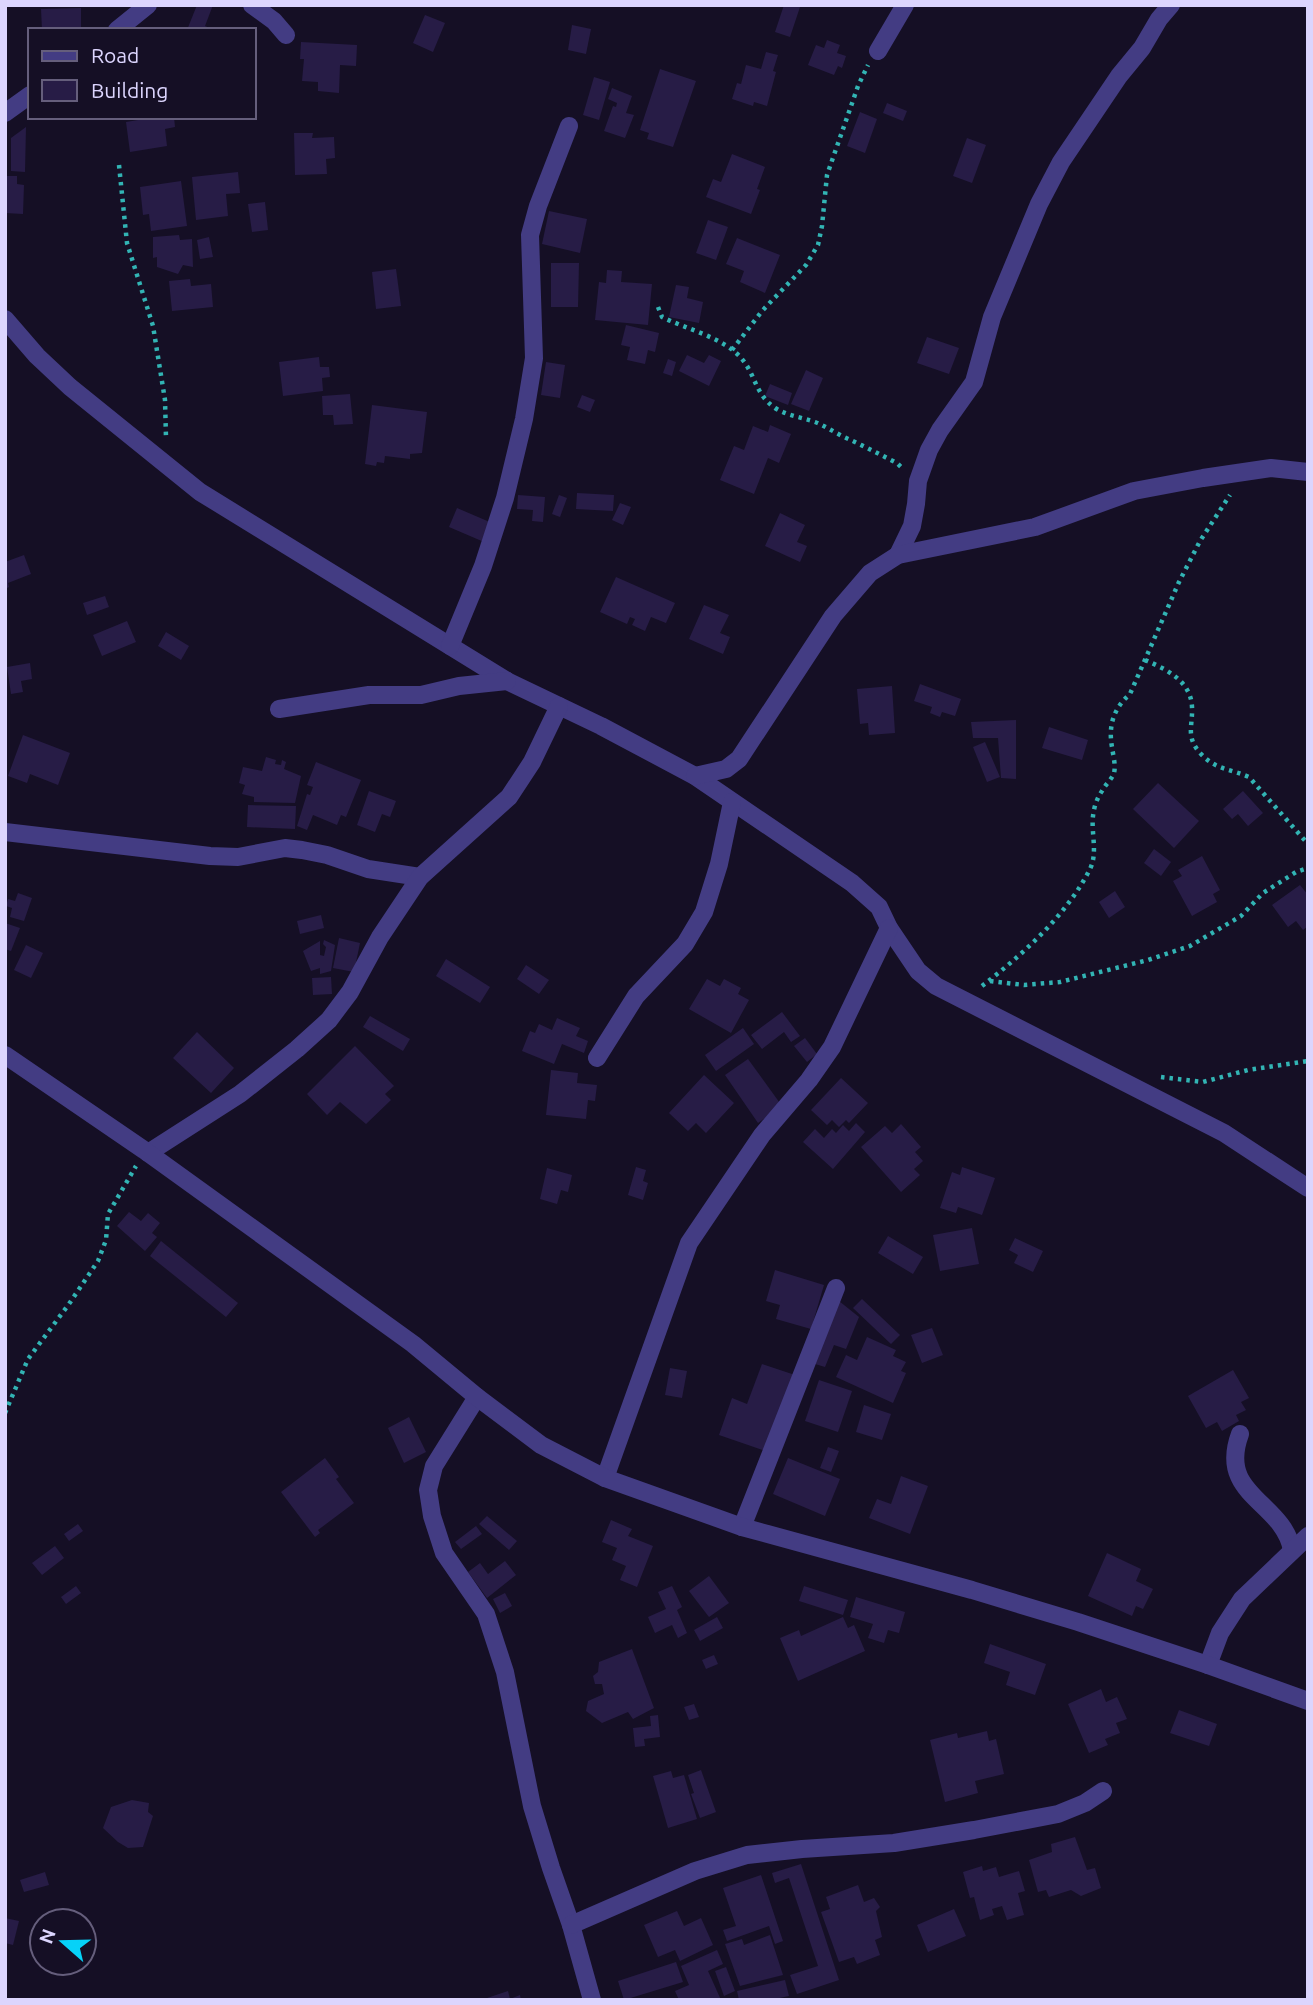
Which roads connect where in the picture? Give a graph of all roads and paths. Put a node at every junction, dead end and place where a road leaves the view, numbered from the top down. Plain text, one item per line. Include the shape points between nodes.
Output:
1 (148, 5) edge
2 (252, 5) edge
3 (905, 5) edge
4 (1171, 5) edge
5 (119, 28) edge
6 (286, 35) dead end
7 (878, 51) joint
8 (28, 96) edge
9 (5, 113) edge
10 (569, 126) dead end
11 (119, 165) dead end
12 (658, 307) dead end
13 (5, 319) edge
14 (732, 350) junction
15 (167, 466) junction
16 (1308, 472) edge
17 (1236, 473) junction
18 (917, 496) junction
19 (898, 555) junction
20 (450, 646) junction
21 (1145, 660) junction
22 (507, 681) junction
23 (559, 706) junction
24 (279, 709) dead end
25 (695, 776) junction
26 (732, 802) junction
27 (5, 832) edge
28 (1308, 844) edge
29 (1308, 868) edge
30 (420, 877) junction
31 (889, 928) junction
32 (989, 981) junction
33 (965, 1000) junction
34 (5, 1055) edge
35 (597, 1058) dead end
36 (1308, 1061) edge
37 (1127, 1085) junction
38 (146, 1151) junction
39 (1308, 1188) edge
40 (836, 1288) dead end
41 (477, 1397) junction
42 (5, 1413) edge
43 (1240, 1434) dead end
44 (605, 1478) junction
45 (742, 1527) junction
46 (1308, 1536) edge
47 (1292, 1550) junction
48 (1208, 1665) junction
49 (1308, 1701) edge
50 (1103, 1791) dead end
51 (571, 1925) junction
52 (592, 2000) edge

1 - 5 street
2 - 6 street
3 - 7 street
4 - 18 street via 1061,162 1039,204 992,317 974,382 929,450
7 - 14 path via 858,86 827,175 818,245
8 - 9 street
10 - 20 street via 530,235 534,358 524,419 483,566
11 - 15 path via 127,243 153,326 165,400
12 - 14 path via 662,317
13 - 15 street via 70,387
14 - 18 path via 771,405 897,463
15 - 20 street via 200,492
16 - 17 street via 1271,468
17 - 19 street via 1134,491 1035,527
17 - 21 path via 1228,499 1199,541
18 - 19 street via 912,526
19 - 25 street via 870,573 833,616 739,759 726,769
20 - 22 street
21 - 28 path via 1185,685 1192,708 1191,736 1200,753 1222,769 1249,777
21 - 32 path via 1130,694 1114,715 1114,774 1095,805 1091,867 1034,943
22 - 23 street
22 - 24 street
23 - 25 street
23 - 30 street via 509,797
25 - 26 street
26 - 31 street via 852,883 879,907
26 - 35 street via 704,912 685,944 636,996
27 - 30 street via 210,856 302,850 368,869
29 - 32 path via 1263,893 1241,916 1210,935 1148,960 1060,982 1024,985
30 - 38 street via 329,1020 240,1094
31 - 33 street via 918,971
31 - 44 street via 832,1047 762,1135 689,1243
32 - 33 path
33 - 37 street
34 - 38 street
36 - 37 path via 1203,1082 1153,1077
37 - 39 street via 1224,1133
38 - 41 street via 413,1344
38 - 42 path via 112,1205 97,1261 28,1359
40 - 45 street
41 - 44 street via 541,1445
41 - 51 street via 434,1466 428,1490 432,1516 444,1553 486,1614 505,1672 532,1806
43 - 47 street via 1234,1462 1239,1477 1290,1536
44 - 45 street
45 - 48 street via 972,1590
46 - 47 street
47 - 48 street via 1242,1598 1220,1633
48 - 49 street
50 - 51 street via 1058,1814 974,1830 894,1843 747,1855 695,1871
51 - 52 street

